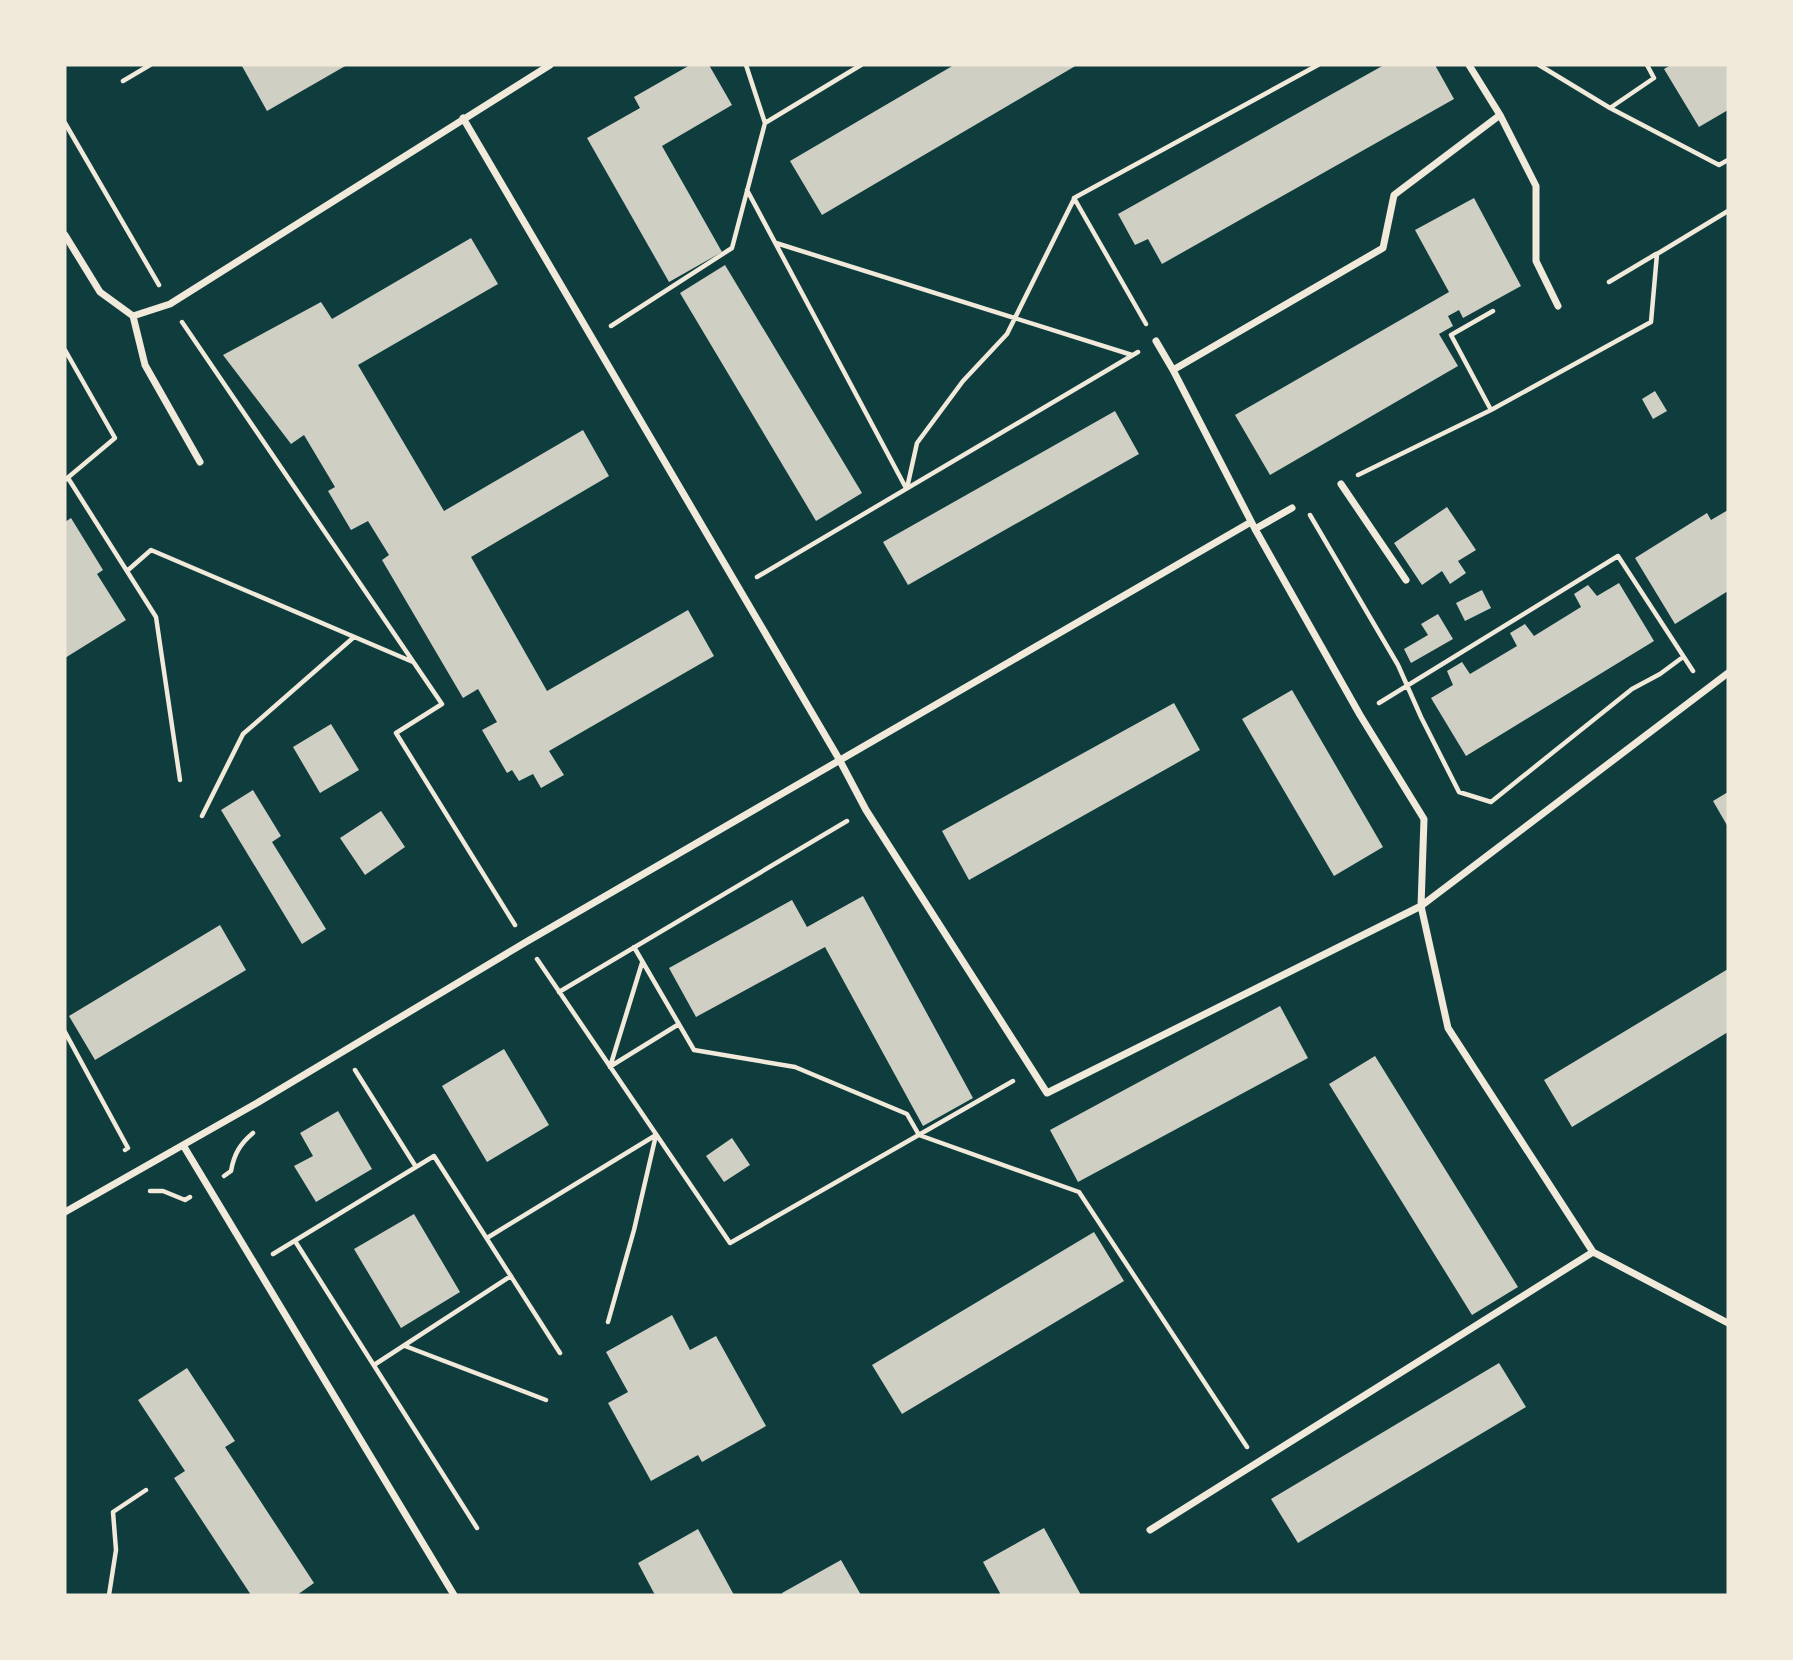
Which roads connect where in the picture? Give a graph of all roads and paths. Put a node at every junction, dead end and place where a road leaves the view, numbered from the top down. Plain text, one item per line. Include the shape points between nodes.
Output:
1 (150, 65) edge
2 (550, 65) edge
3 (746, 65) edge
4 (861, 65) edge
5 (1318, 65) edge
6 (1469, 65) edge
7 (1539, 65) edge
8 (1647, 65) edge
9 (123, 81) dead end
10 (1610, 108) junction
11 (1500, 115) junction
12 (463, 118) junction
13 (65, 123) edge
14 (765, 123) junction
15 (1728, 160) edge
16 (747, 190) junction
17 (1074, 198) junction
18 (1728, 211) edge
19 (65, 235) edge
20 (776, 243) junction
21 (1657, 254) junction
22 (1609, 282) dead end
23 (170, 304) junction
24 (1558, 306) dead end
25 (1493, 311) dead end
26 (133, 316) junction
27 (1015, 318) junction
28 (594, 338) junction
29 (1156, 341) junction
30 (65, 350) edge
31 (1133, 355) junction
32 (1173, 370) junction
33 (1491, 410) junction
34 (200, 462) dead end
35 (66, 479) edge
36 (1341, 484) joint
37 (906, 489) junction
38 (1292, 508) joint
39 (1253, 526) junction
40 (127, 571) junction
41 (1406, 580) dead end
42 (738, 588) junction
43 (354, 637) junction
44 (1684, 657) junction
45 (415, 663) junction
46 (1728, 673) edge
47 (1407, 686) junction
48 (1705, 690) junction
49 (1360, 715) junction
50 (839, 759) junction
51 (180, 780) dead end
52 (866, 810) junction
53 (202, 816) dead end
54 (1421, 906) junction
55 (526, 942) junction
56 (634, 947) junction
57 (643, 962) junction
58 (559, 992) junction
59 (679, 1024) junction
60 (65, 1032) edge
61 (344, 1052) junction
62 (610, 1067) junction
63 (1032, 1070) junction
64 (656, 1135) junction
65 (919, 1135) junction
66 (183, 1145) junction
67 (117, 1154) dead end
68 (416, 1167) junction
69 (65, 1212) edge
70 (487, 1238) junction
71 (295, 1241) junction
72 (1593, 1252) junction
73 (254, 1265) junction
74 (511, 1276) junction
75 (608, 1322) dead end
76 (1728, 1323) edge
77 (404, 1346) junction
78 (560, 1353) dead end
79 (374, 1365) junction
80 (546, 1400) dead end
81 (1257, 1463) junction
82 (146, 1490) dead end
83 (477, 1528) dead end
84 (1150, 1530) dead end
85 (109, 1595) edge
86 (454, 1595) edge

1 - 9 path
2 - 12 street
3 - 14 path
4 - 14 path
5 - 17 path
6 - 11 street
7 - 10 path
8 - 10 path via 1654,78
10 - 15 path via 1719,165
11 - 24 street via 1535,186 1536,261
11 - 32 street via 1394,195 1383,248
12 - 23 street
12 - 28 street
13 - 23 path
14 - 16 path
16 - 20 path
16 - 28 path via 732,248
17 - 27 path
17 - 29 path
18 - 21 path
19 - 26 street via 100,292
20 - 27 path
20 - 37 path
21 - 22 path
21 - 33 path via 1651,322
23 - 26 street
23 - 45 path
25 - 33 path via 1451,335
26 - 34 street via 145,365
27 - 31 path
27 - 37 path via 918,443
28 - 42 street
29 - 31 path
29 - 32 street
30 - 35 path via 116,438
31 - 37 path
32 - 39 street
33 - 36 path
35 - 40 path
36 - 41 street
37 - 42 path
38 - 39 street
38 - 47 path via 1303,503
39 - 49 street
39 - 50 street
40 - 43 path via 151,550
40 - 51 path via 156,617
42 - 50 street
43 - 45 path
43 - 53 path via 243,734
44 - 47 path via 1618,556
44 - 47 path via 1632,689 1491,802 1459,792
44 - 48 path
45 - 55 path via 443,704 396,733
46 - 48 street
47 - 49 path
48 - 54 street
49 - 54 street via 1423,818
50 - 52 street
50 - 55 street
52 - 56 path
52 - 63 street
54 - 63 street via 1047,1093
54 - 72 street via 1448,1027
55 - 58 path
55 - 61 street
56 - 57 path
56 - 58 path
57 - 59 path
57 - 62 path
58 - 62 path
59 - 62 path
59 - 65 path via 694,1050 795,1067 907,1114
60 - 67 path via 128,1148
61 - 66 street
61 - 68 path
62 - 64 path
63 - 65 path
64 - 65 path via 730,1243
64 - 70 path
64 - 75 path
65 - 81 path via 1079,1192
66 - 69 street
66 - 73 street
68 - 70 path via 434,1156
68 - 71 path
70 - 74 path
71 - 73 path
71 - 79 path
72 - 76 street
72 - 81 street
73 - 86 street
74 - 77 path
74 - 78 path
77 - 79 path
77 - 80 path
79 - 83 path
81 - 84 street
82 - 85 path via 113,1512 116,1550

